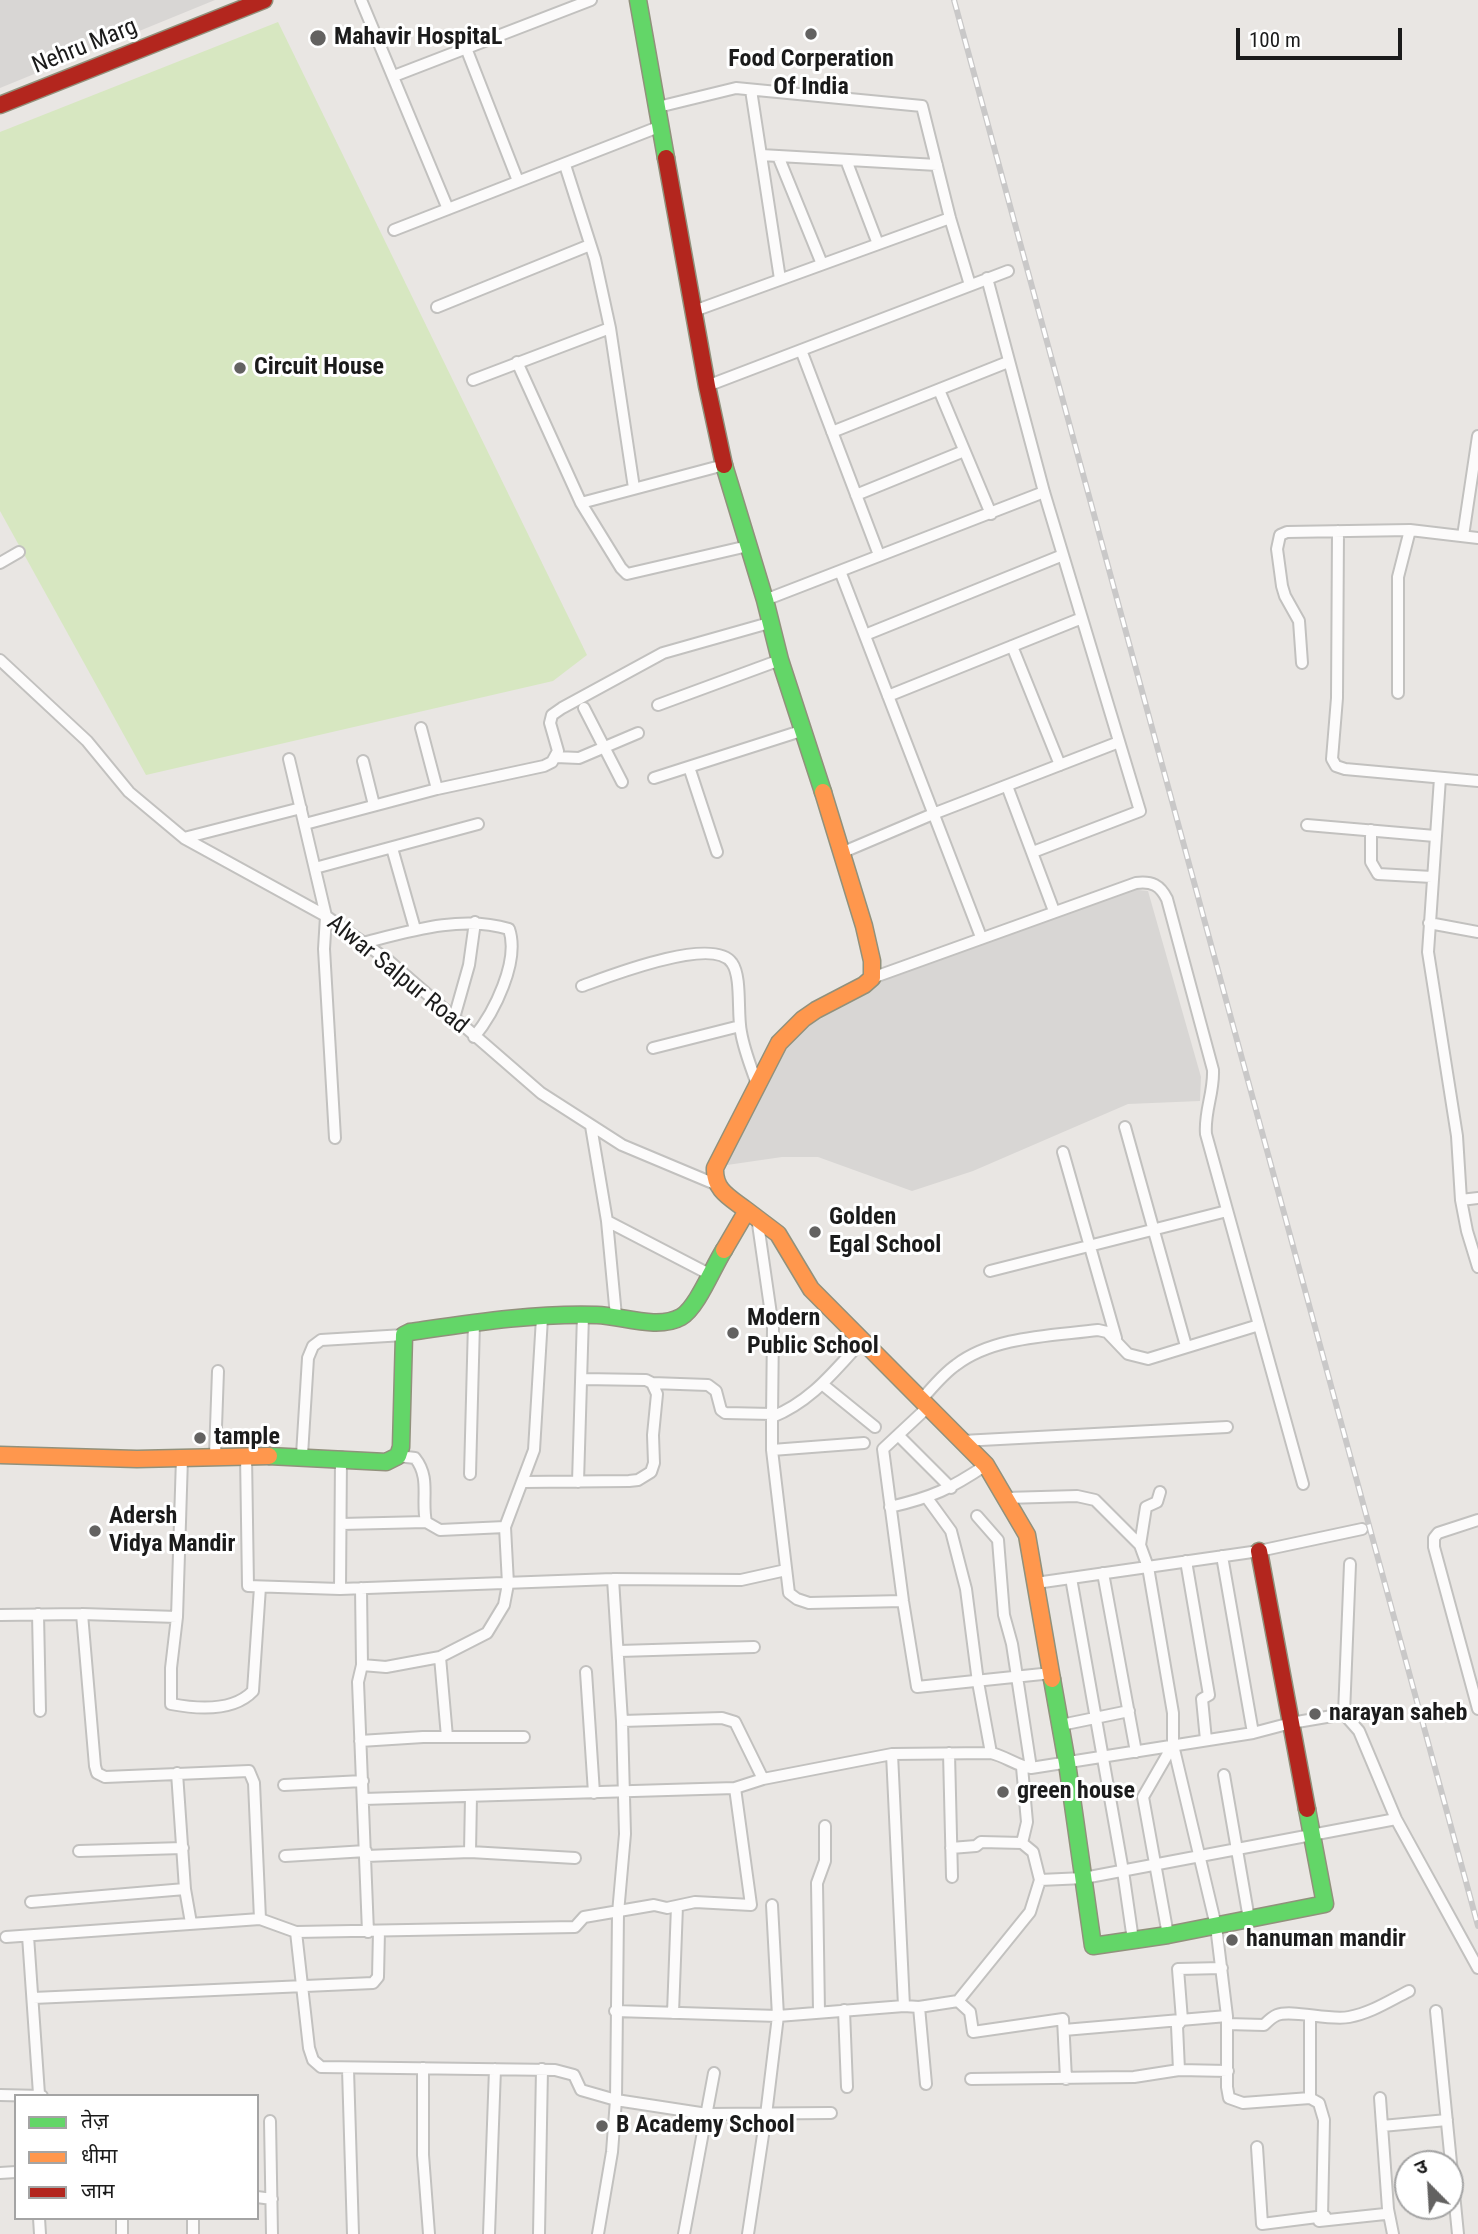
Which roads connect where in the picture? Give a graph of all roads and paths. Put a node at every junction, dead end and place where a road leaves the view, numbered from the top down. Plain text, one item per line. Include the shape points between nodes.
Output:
1 (264, 0) edge
2 (362, 0) edge
3 (591, 0) edge
4 (638, 0) edge
5 (466, 48) junction
6 (394, 76) junction
7 (751, 90) junction
8 (0, 105) edge
9 (657, 107) junction
10 (661, 126) junction
11 (761, 155) junction
12 (778, 156) junction
13 (846, 160) junction
14 (565, 164) junction
15 (937, 165) junction
16 (518, 181) junction
17 (448, 209) junction
18 (950, 218) junction
19 (394, 230) dead end
20 (878, 244) junction
21 (590, 245) junction
22 (822, 264) junction
23 (1008, 271) dead end
24 (987, 278) junction
25 (780, 279) junction
26 (970, 285) junction
27 (437, 307) dead end
28 (694, 311) junction
29 (610, 328) junction
30 (801, 350) junction
31 (517, 362) junction
32 (1008, 362) junction
33 (473, 380) dead end
34 (707, 386) junction
35 (939, 390) junction
36 (832, 432) junction
37 (1478, 436) edge
38 (964, 451) junction
39 (724, 465) junction
40 (635, 488) junction
41 (1044, 492) junction
42 (856, 495) junction
43 (581, 503) junction
44 (991, 514) junction
45 (1410, 530) junction
46 (1338, 531) junction
47 (1463, 536) junction
48 (1478, 538) edge
49 (748, 546) junction
50 (19, 552) dead end
51 (879, 555) junction
52 (1063, 555) junction
53 (0, 563) edge
54 (840, 570) junction
55 (765, 600) junction
56 (1082, 618) junction
57 (769, 624) junction
58 (865, 635) junction
59 (1012, 646) junction
60 (0, 660) edge
61 (780, 660) junction
62 (1302, 663) dead end
63 (1398, 693) dead end
64 (888, 696) junction
65 (658, 705) dead end
66 (584, 708) dead end
67 (421, 728) dead end
68 (804, 730) junction
69 (638, 733) dead end
70 (1119, 742) junction
71 (604, 747) junction
72 (556, 758) junction
73 (289, 759) dead end
74 (363, 761) dead end
75 (1060, 765) junction
76 (689, 767) junction
77 (654, 778) dead end
78 (1440, 778) junction
79 (1478, 781) edge
80 (622, 782) dead end
81 (1007, 786) junction
82 (437, 789) junction
83 (373, 805) junction
84 (301, 808) junction
85 (933, 814) junction
86 (305, 824) junction
87 (478, 824) dead end
88 (1307, 825) dead end
89 (1371, 830) junction
90 (1435, 836) junction
91 (184, 838) junction
92 (392, 848) junction
93 (717, 852) dead end
94 (1032, 852) junction
95 (841, 853) junction
96 (315, 868) junction
97 (1432, 877) junction
98 (1054, 911) junction
99 (326, 916) junction
100 (475, 922) junction
101 (1429, 923) junction
102 (415, 929) junction
103 (1478, 932) edge
104 (981, 937) junction
105 (363, 943) junction
106 (872, 978) junction
107 (582, 986) dead end
108 (454, 1018) junction
109 (740, 1026) junction
110 (474, 1037) junction
111 (653, 1048) dead end
112 (757, 1084) junction
113 (592, 1126) junction
114 (1125, 1127) dead end
115 (335, 1139) dead end
116 (1063, 1152) dead end
117 (715, 1184) junction
118 (1478, 1198) edge
119 (1461, 1200) junction
120 (1227, 1211) junction
121 (751, 1213) junction
122 (607, 1220) junction
123 (1153, 1230) junction
124 (1090, 1246) junction
125 (1478, 1267) edge
126 (990, 1270) dead end
127 (709, 1274) junction
128 (583, 1315) junction
129 (616, 1316) junction
130 (542, 1318) junction
131 (474, 1323) junction
132 (1259, 1325) junction
133 (404, 1335) junction
134 (1116, 1339) junction
135 (863, 1340) junction
136 (1186, 1346) junction
137 (218, 1371) dead end
138 (582, 1379) junction
139 (652, 1383) junction
140 (822, 1384) junction
141 (925, 1403) junction
142 (772, 1415) junction
143 (875, 1427) dead end
144 (1227, 1427) dead end
145 (898, 1435) junction
146 (962, 1440) junction
147 (864, 1443) dead end
148 (772, 1450) junction
149 (0, 1455) edge
150 (215, 1455) junction
151 (246, 1455) junction
152 (302, 1455) junction
153 (398, 1456) junction
154 (341, 1457) junction
155 (182, 1458) junction
156 (986, 1465) junction
157 (470, 1474) dead end
158 (523, 1482) junction
159 (578, 1482) junction
160 (1303, 1484) dead end
161 (951, 1488) junction
162 (1160, 1492) dead end
163 (927, 1498) junction
164 (1005, 1498) junction
165 (891, 1507) junction
166 (977, 1516) dead end
167 (1478, 1520) edge
168 (426, 1522) junction
169 (341, 1524) junction
170 (505, 1527) junction
171 (1362, 1529) dead end
172 (1140, 1545) junction
173 (1259, 1551) junction
174 (1222, 1556) junction
175 (1186, 1561) junction
176 (1350, 1564) dead end
177 (1148, 1567) junction
178 (786, 1570) junction
179 (1103, 1573) junction
180 (1071, 1578) junction
181 (613, 1579) junction
182 (1036, 1583) junction
183 (508, 1584) junction
184 (260, 1587) junction
185 (361, 1588) junction
186 (340, 1589) junction
187 (903, 1601) junction
188 (38, 1614) junction
189 (82, 1614) junction
190 (0, 1615) edge
191 (177, 1617) junction
192 (754, 1647) dead end
193 (619, 1651) junction
194 (440, 1657) junction
195 (362, 1665) junction
196 (586, 1672) dead end
197 (1052, 1673) junction
198 (1017, 1678) junction
199 (978, 1682) junction
200 (1478, 1707) edge
201 (40, 1711) dead end
202 (1129, 1711) junction
203 (1344, 1714) junction
204 (1095, 1718) junction
205 (622, 1721) junction
206 (1290, 1723) junction
207 (1061, 1725) junction
208 (1253, 1733) junction
209 (447, 1737) junction
210 (524, 1737) dead end
211 (1206, 1740) junction
212 (360, 1741) junction
213 (1173, 1745) junction
214 (1136, 1752) junction
215 (949, 1753) junction
216 (991, 1753) junction
217 (892, 1754) junction
218 (1102, 1758) junction
219 (1067, 1763) junction
220 (1027, 1768) junction
221 (177, 1773) junction
222 (1224, 1775) dead end
223 (763, 1779) junction
224 (363, 1781) junction
225 (284, 1784) dead end
226 (735, 1788) junction
227 (625, 1792) junction
228 (594, 1793) junction
229 (471, 1796) junction
230 (363, 1799) junction
231 (1396, 1819) junction
232 (825, 1826) dead end
233 (1311, 1836) junction
234 (1022, 1843) junction
235 (183, 1848) junction
236 (951, 1848) junction
237 (1238, 1850) junction
238 (79, 1851) dead end
239 (470, 1852) junction
240 (366, 1854) junction
241 (285, 1856) dead end
242 (1198, 1857) junction
243 (575, 1858) dead end
244 (1156, 1865) junction
245 (1123, 1871) junction
246 (952, 1877) dead end
247 (1084, 1878) junction
248 (1040, 1880) junction
249 (186, 1889) junction
250 (31, 1902) dead end
251 (772, 1905) dead end
252 (677, 1906) junction
253 (618, 1913) junction
254 (260, 1919) junction
255 (1249, 1919) junction
256 (191, 1923) junction
257 (1216, 1926) junction
258 (296, 1932) junction
259 (373, 1932) junction
260 (1168, 1935) junction
261 (29, 1936) junction
262 (6, 1937) dead end
263 (1133, 1940) junction
264 (1222, 1968) junction
265 (1478, 1968) edge
266 (303, 1985) junction
267 (1409, 1991) dead end
268 (33, 1998) junction
269 (958, 2001) junction
270 (905, 2006) junction
271 (919, 2007) junction
272 (845, 2010) junction
273 (615, 2011) junction
274 (1436, 2011) dead end
275 (819, 2012) junction
276 (673, 2013) junction
277 (778, 2016) junction
278 (1310, 2016) junction
279 (1182, 2020) junction
280 (1227, 2020) junction
281 (1063, 2031) junction
282 (423, 2068) junction
283 (348, 2069) junction
284 (542, 2069) junction
285 (495, 2070) junction
286 (1179, 2070) junction
287 (1228, 2071) junction
288 (714, 2073) dead end
289 (971, 2079) dead end
290 (1066, 2079) junction
291 (926, 2084) dead end
292 (847, 2087) dead end
293 (41, 2094) edge
294 (1310, 2098) junction
295 (1380, 2098) dead end
296 (616, 2100) junction
297 (831, 2113) dead end
298 (707, 2114) junction
299 (766, 2115) junction
300 (1447, 2120) junction
301 (270, 2121) dead end
302 (1382, 2126) junction
303 (1257, 2147) dead end
304 (271, 2160) junction
305 (259, 2161) edge
306 (259, 2197) edge
307 (272, 2199) junction
308 (1387, 2212) junction
309 (1322, 2217) junction
310 (272, 2234) edge
311 (353, 2234) edge
312 (429, 2234) edge
313 (489, 2234) edge
314 (539, 2234) edge
315 (598, 2234) edge
316 (684, 2234) edge
317 (748, 2234) edge
318 (1392, 2234) edge
319 (1458, 2234) edge

1 - 8 street, Nehru Marg
2 - 6 street
3 - 5 street
4 - 9 street
5 - 6 street
5 - 16 street
6 - 17 street
7 - 9 street via 736,88
7 - 11 street
7 - 15 street via 922,106
9 - 10 street
10 - 14 street
10 - 28 street
11 - 12 street
11 - 25 street
12 - 13 street
12 - 22 street
13 - 15 street
13 - 20 street
14 - 16 street
14 - 21 street
15 - 18 street
16 - 17 street
17 - 19 street
18 - 20 street
18 - 26 street
20 - 22 street
21 - 27 street
21 - 29 street
22 - 25 street
23 - 24 street
24 - 26 street
24 - 32 street
25 - 28 street
26 - 30 street
28 - 34 street
29 - 31 street
29 - 40 street
30 - 34 street
30 - 36 street
31 - 33 street
31 - 43 street
32 - 35 street
32 - 41 street
34 - 39 street
35 - 36 street
35 - 38 street
36 - 42 street
37 - 47 street
38 - 42 street
38 - 44 street
39 - 40 street
39 - 49 street
40 - 43 street
41 - 44 street
41 - 52 street
42 - 51 street
43 - 49 street via 627,574
44 - 51 street
45 - 46 street
45 - 47 street
45 - 63 street via 1398,577
46 - 62 street via 1287,532 1277,540 1284,596 1299,621
46 - 78 street via 1332,759 1345,769
47 - 48 street
49 - 55 street
50 - 53 street
51 - 54 street
52 - 56 street
52 - 58 street
54 - 55 street
54 - 58 street
55 - 57 street
56 - 59 street
56 - 70 street
57 - 61 street
57 - 72 street via 663,653 562,708 550,723
58 - 64 street
59 - 64 street
59 - 75 street
60 - 91 street, Alwar Salpur Road via 87,741 129,792
61 - 65 street
61 - 68 street
64 - 85 street
66 - 71 street
67 - 82 street
68 - 76 street
68 - 95 street
69 - 71 street
70 - 75 street
70 - 94 street via 1140,811
71 - 72 street via 579,758
71 - 80 street
72 - 82 street via 544,765
73 - 84 street
74 - 83 street
75 - 81 street
76 - 77 street
76 - 93 street
78 - 79 street
78 - 90 street
81 - 85 street
81 - 94 street
82 - 83 street
83 - 86 street
84 - 86 street
84 - 91 street
85 - 95 street
85 - 104 street
86 - 96 street
87 - 92 street
88 - 89 street
89 - 90 street
89 - 97 street via 1371,862 1378,874
90 - 97 street
91 - 99 street, Alwar Salpur Road
92 - 96 street
92 - 102 street
94 - 98 street
95 - 106 street via 864,926
96 - 99 street
97 - 101 street
98 - 104 street
98 - 120 street via 1136,883 1147,882 1162,890 1213,1070 1204,1121
99 - 105 street, Alwar Salpur Road
99 - 115 street
100 - 102 street
100 - 108 street via 470,965
100 - 110 street via 509,929 512,939 498,1002
101 - 103 street
101 - 119 street via 1428,952 1457,1136
102 - 105 street
104 - 106 street
105 - 108 street, Alwar Salpur Road
106 - 112 street via 803,1019 779,1043
107 - 109 street via 645,963 716,955 732,963 736,974
108 - 110 street, Alwar Salpur Road
109 - 111 street
109 - 112 street
110 - 113 street, Alwar Salpur Road via 541,1093
112 - 117 street via 718,1158
113 - 117 street, Alwar Salpur Road via 622,1145
113 - 122 street
114 - 123 street
116 - 124 street
117 - 121 street
118 - 119 street
119 - 125 street
120 - 123 street
120 - 132 street
121 - 127 street via 745,1214
121 - 135 street via 778,1234 811,1289
121 - 142 street via 773,1328
122 - 127 street
122 - 129 street
123 - 124 street
123 - 136 street
124 - 126 street
124 - 134 street
127 - 129 street via 694,1306 676,1320
128 - 129 street
128 - 130 street
128 - 138 street
130 - 131 street
130 - 158 street via 534,1450
131 - 133 street
131 - 157 street
132 - 136 street
132 - 160 street
133 - 152 street via 321,1340 313,1346 308,1358
133 - 153 street
134 - 136 street via 1128,1354 1148,1359
134 - 141 street via 1098,1330 991,1347 954,1366
135 - 140 street
135 - 141 street
137 - 150 street
138 - 139 street
138 - 159 street
139 - 142 street via 708,1385 716,1391 725,1413
139 - 159 street via 657,1394 651,1472 638,1480
140 - 142 street via 799,1405
140 - 143 street
141 - 145 street
141 - 146 street
142 - 148 street
144 - 146 street
145 - 161 street
145 - 165 street via 883,1450
146 - 156 street
147 - 148 street
148 - 178 street
149 - 155 street
150 - 151 street
150 - 155 street
151 - 152 street
151 - 184 street via 248,1586
152 - 154 street
153 - 154 street via 386,1462
153 - 168 street via 415,1458 422,1466
154 - 169 street
155 - 191 street
156 - 161 street
156 - 164 street
158 - 159 street
158 - 170 street
161 - 163 street
162 - 172 street via 1157,1502 1146,1507
163 - 165 street
163 - 199 street via 951,1531 966,1589
164 - 172 street via 1077,1496 1095,1500
164 - 182 street via 1027,1535
165 - 187 street
166 - 198 street via 998,1540 1004,1615
167 - 200 street via 1438,1533 1434,1546
168 - 169 street
168 - 170 street via 440,1530
169 - 186 street
170 - 183 street
171 - 173 street
172 - 177 street
173 - 174 street
173 - 206 street
174 - 175 street
174 - 208 street
175 - 177 street
175 - 211 street via 1209,1695 1202,1699
176 - 203 street
177 - 179 street
177 - 213 street via 1173,1713
178 - 181 street via 741,1580
178 - 187 street via 789,1593 809,1603
179 - 180 street
179 - 202 street
180 - 182 street
180 - 204 street
181 - 183 street
181 - 193 street
182 - 197 street
183 - 185 street
183 - 194 street via 505,1605 487,1633
184 - 186 street
184 - 191 street via 255,1684 240,1702 224,1706 171,1704
185 - 186 street
185 - 195 street
187 - 199 street via 917,1687
188 - 189 street
188 - 190 street
188 - 201 street
189 - 191 street
189 - 221 street via 97,1773 105,1777
192 - 193 street
193 - 205 street
194 - 195 street via 386,1667
194 - 209 street
195 - 212 street via 358,1682
196 - 228 street
197 - 198 street
197 - 207 street
198 - 199 street
198 - 220 street
199 - 216 street
202 - 204 street
202 - 214 street
203 - 206 street
203 - 231 street via 1359,1731
204 - 207 street
204 - 218 street
205 - 223 street via 722,1718 735,1722
205 - 227 street
206 - 208 street
206 - 233 street
207 - 219 street
208 - 211 street
209 - 210 street
209 - 212 street
211 - 213 street
212 - 224 street
213 - 214 street
213 - 242 street
213 - 244 street via 1143,1797
214 - 218 street
215 - 216 street
215 - 217 street
215 - 236 street
216 - 220 street
217 - 223 street
217 - 270 street
218 - 219 street
218 - 245 street
219 - 220 street
219 - 247 street
220 - 234 street via 1027,1822
221 - 235 street
221 - 254 street via 248,1771 254,1783
222 - 237 street
223 - 226 street
224 - 225 street
224 - 230 street
226 - 227 street
226 - 252 street via 751,1905 695,1902
227 - 228 street
227 - 253 street
228 - 229 street
229 - 230 street
229 - 239 street
230 - 240 street
231 - 233 street
231 - 265 street
232 - 275 street via 825,1861 817,1883
233 - 237 street
233 - 255 street via 1325,1903
234 - 236 street via 981,1842
234 - 248 street via 1033,1852
235 - 238 street
235 - 249 street
236 - 246 street
237 - 242 street
237 - 255 street
239 - 240 street
239 - 243 street
240 - 241 street
240 - 259 street
242 - 244 street
242 - 257 street
244 - 245 street
244 - 260 street
245 - 247 street
245 - 263 street
247 - 248 street
247 - 263 street via 1093,1946
248 - 269 street via 1030,1912
249 - 250 street
249 - 256 street
251 - 277 street
252 - 253 street
252 - 276 street
253 - 259 street via 584,1917 575,1927
253 - 273 street
254 - 256 street
254 - 258 street
255 - 257 street
256 - 261 street
257 - 260 street
257 - 264 street
258 - 259 street
258 - 266 street
259 - 266 street via 376,1981
260 - 263 street
261 - 262 street
261 - 268 street
264 - 279 street via 1178,1969
264 - 280 street
266 - 268 street
266 - 283 street via 313,2060 321,2067
267 - 278 street via 1352,2016
268 - 293 street
269 - 271 street
269 - 281 street via 970,2012 973,2032 1063,2019
270 - 271 street
270 - 272 street
271 - 291 street
272 - 275 street
272 - 292 street
273 - 276 street
273 - 296 street
274 - 300 street
275 - 277 street
276 - 277 street
277 - 299 street
278 - 280 street via 1284,2013 1264,2025
278 - 294 street
279 - 280 street
279 - 281 street
279 - 286 street via 1177,2026
280 - 287 street
281 - 290 street
282 - 283 street
282 - 285 street
282 - 312 street
283 - 311 street
284 - 285 street
284 - 296 street via 574,2075 581,2090
284 - 314 street
285 - 313 street
286 - 287 street
286 - 290 street
287 - 294 street via 1229,2098 1236,2102
288 - 298 street
289 - 290 street
294 - 309 street via 1319,2103 1324,2120
295 - 302 street
296 - 298 street
296 - 315 street
297 - 299 street
298 - 299 street
298 - 316 street
299 - 317 street
300 - 302 street
300 - 319 street
301 - 304 street
302 - 308 street
303 - 309 street via 1262,2224
304 - 305 street
304 - 307 street
306 - 307 street
307 - 310 street
308 - 309 street
308 - 318 street

